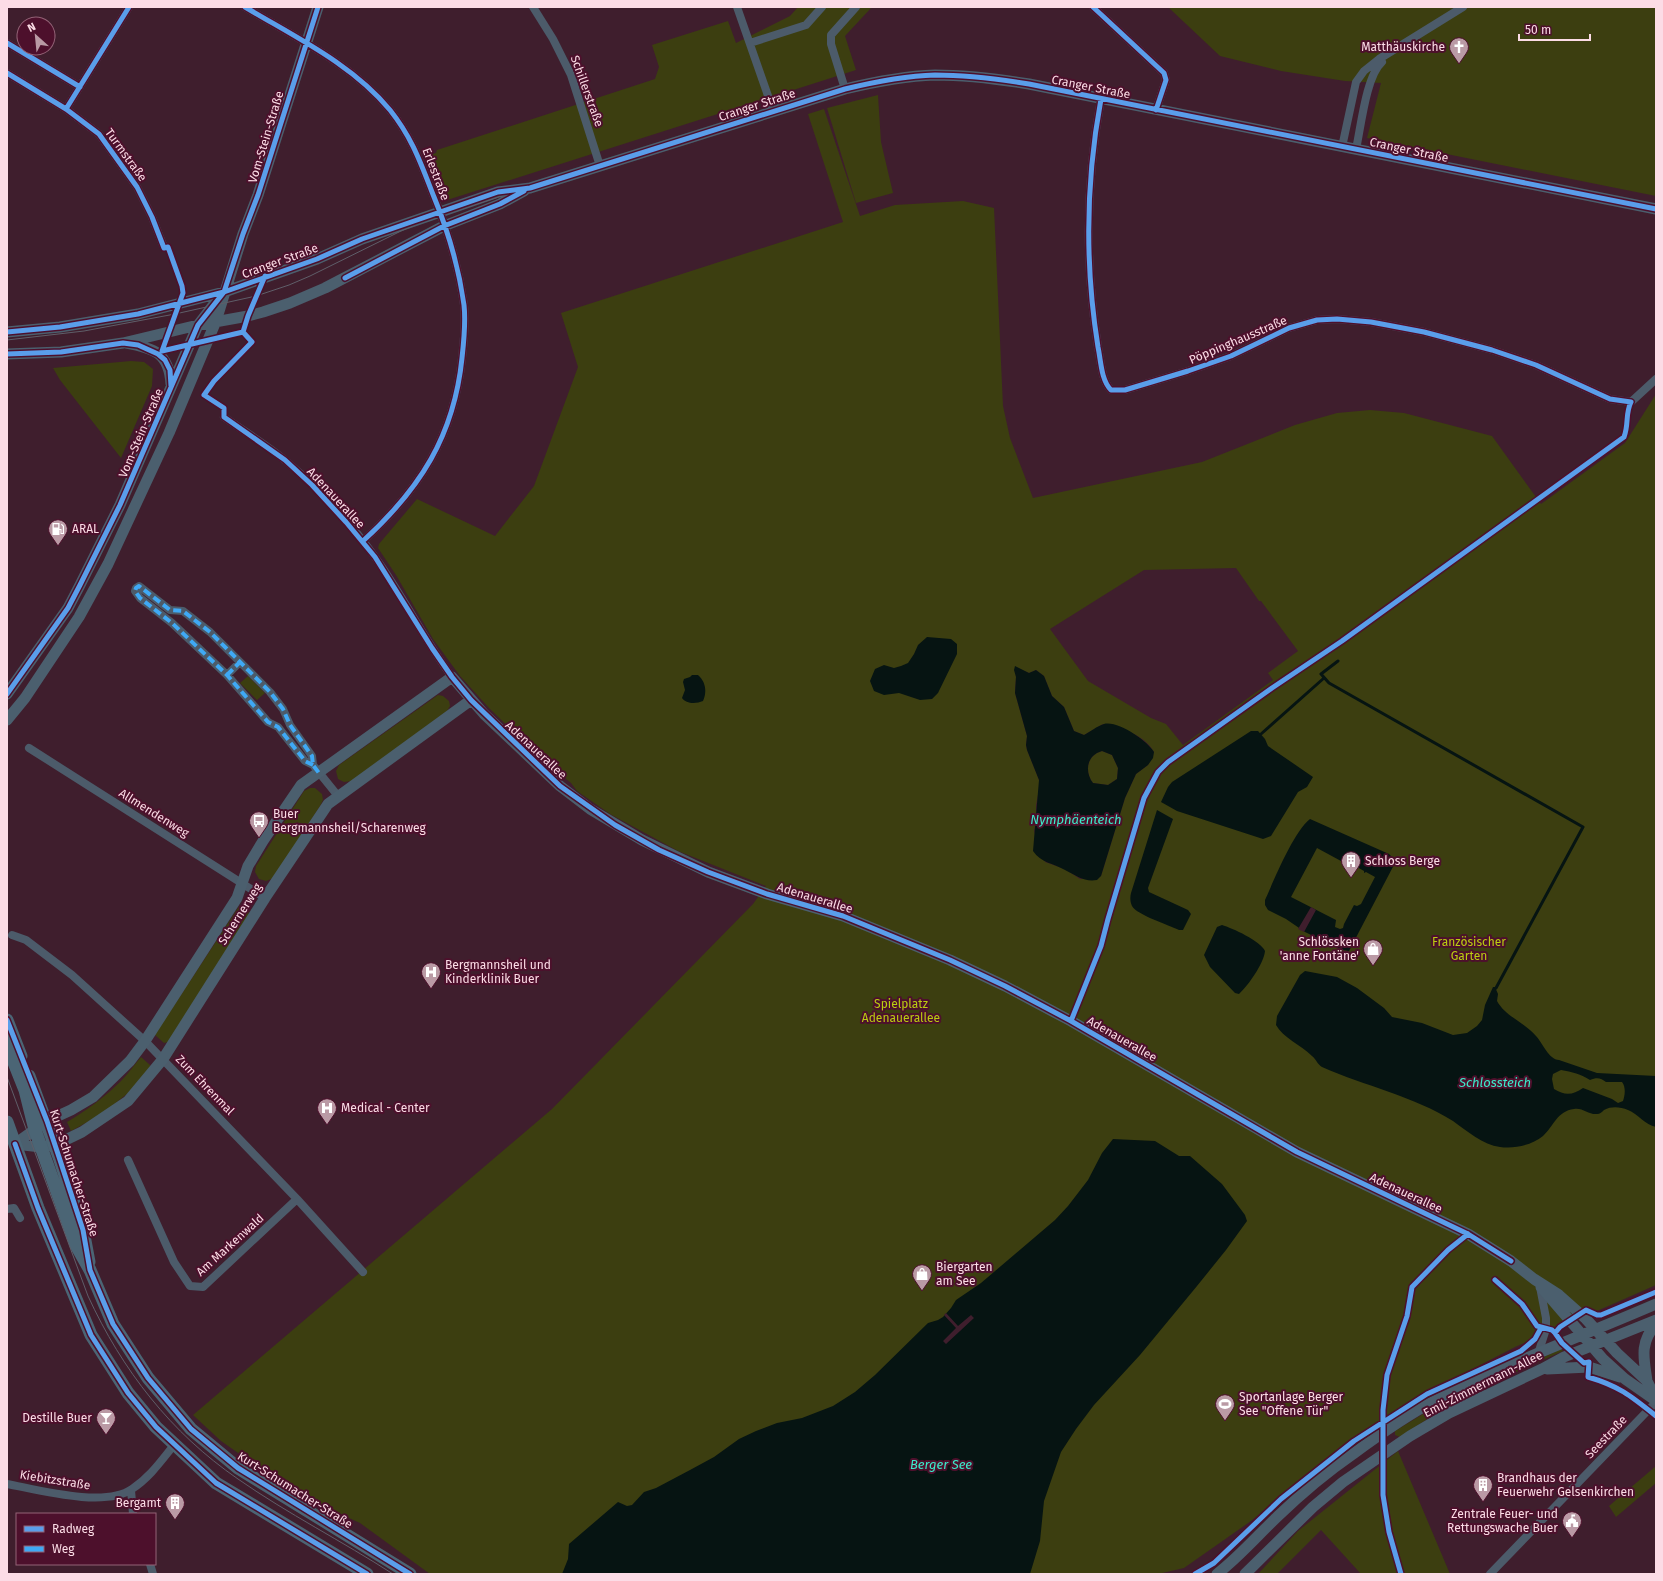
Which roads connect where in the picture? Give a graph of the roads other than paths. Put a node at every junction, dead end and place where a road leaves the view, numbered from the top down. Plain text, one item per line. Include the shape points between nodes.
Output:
1 (129, 7) edge
2 (245, 7) edge
3 (318, 7) edge
4 (533, 7) edge
5 (737, 7) edge
6 (822, 7) edge
7 (856, 7) edge
8 (1093, 7) edge
9 (1463, 7) edge
10 (7, 43) edge
11 (750, 43) junction
12 (306, 44) junction
13 (1391, 53) junction
14 (7, 73) edge
15 (80, 87) junction
16 (845, 89) junction
17 (1101, 99) junction
18 (66, 108) junction
19 (773, 110) junction
20 (1156, 110) junction
21 (1342, 147) junction
22 (1356, 149) junction
23 (600, 166) junction
24 (530, 188) junction
25 (1656, 209) edge
26 (440, 212) junction
27 (444, 226) junction
28 (162, 245) dead end
29 (224, 292) junction
30 (216, 321) junction
31 (198, 325) junction
32 (7, 332) edge
33 (123, 343) junction
34 (7, 354) edge
35 (1656, 378) edge
36 (171, 388) junction
37 (224, 417) dead end
38 (363, 541) junction
39 (183, 611) junction
40 (172, 623) junction
41 (240, 662) junction
42 (227, 675) junction
43 (452, 677) junction
44 (7, 694) edge
45 (471, 700) junction
46 (7, 720) edge
47 (288, 720) junction
48 (278, 727) junction
49 (29, 748) dead end
50 (316, 769) junction
51 (338, 796) junction
52 (242, 883) junction
53 (265, 898) junction
54 (12, 935) dead end
55 (7, 1020) edge
56 (145, 1041) junction
57 (7, 1045) edge
58 (163, 1059) junction
59 (47, 1121) junction
60 (7, 1122) edge
61 (35, 1130) junction
62 (15, 1144) junction
63 (55, 1144) junction
64 (41, 1147) junction
65 (128, 1160) dead end
66 (297, 1199) junction
67 (7, 1210) edge
68 (20, 1218) dead end
69 (90, 1270) junction
70 (363, 1272) dead end
71 (1537, 1282) junction
72 (1656, 1304) edge
73 (1656, 1320) edge
74 (1656, 1324) edge
75 (1596, 1330) junction
76 (1583, 1335) junction
77 (1606, 1341) junction
78 (1592, 1345) junction
79 (1538, 1354) junction
80 (1542, 1369) junction
81 (1625, 1379) junction
82 (1647, 1381) junction
83 (1656, 1400) edge
84 (174, 1445) junction
85 (7, 1484) edge
86 (131, 1490) junction
87 (133, 1513) edge
88 (367, 1574) edge
89 (410, 1574) edge
90 (1217, 1574) edge
91 (1245, 1574) edge
92 (1490, 1574) edge

1 - 15 street
2 - 12 street, Erlestraße
3 - 12 main road, Vom-Stein-Straße
4 - 23 street, Schillerstraße via 554,39 571,75
5 - 11 street
6 - 11 street via 806,25
7 - 16 street via 831,34 831,44
8 - 20 street via 1164,73 1166,80
9 - 13 street
10 - 15 street
11 - 19 street
12 - 26 street, Erlestraße via 355,76 389,109 416,148
12 - 29 main road, Vom-Stein-Straße
13 - 21 street via 1364,71 1356,82
13 - 22 street via 1376,67 1371,79
14 - 18 street, Turmstraße
15 - 18 street
16 - 17 main road, Cranger Straße via 898,78 964,76 1009,81
16 - 19 main road, Cranger Straße
17 - 20 main road, Cranger Straße
17 - 35 street, Pöppinghausstraße via 1090,206 1090,281 1103,376 1111,390 1125,390 1231,356 1289,328 1317,320 1337,319 1371,322 1424,332 1492,350 1536,365 1610,398 1631,402
18 - 28 street, Turmstraße via 99,134 120,160 145,202
19 - 23 main road, Cranger Straße
20 - 21 main road, Cranger Straße
21 - 22 main road, Cranger Straße
22 - 25 main road, Cranger Straße
23 - 24 main road, Cranger Straße
24 - 26 main road, Cranger Straße via 498,192
24 - 27 main road, Cranger Straße via 500,204
26 - 27 street, Erlestraße
26 - 29 main road, Cranger Straße
27 - 30 main road, Cranger Straße via 325,288 290,303 248,316
27 - 38 street, Erlestraße via 464,305 465,329 456,400 429,463 417,483 390,516
29 - 30 main road, Vom-Stein-Straße
29 - 31 main road, Vom-Stein-Straße
29 - 32 main road, Cranger Straße via 138,314 60,327
30 - 31 main road, Cranger Straße
30 - 46 main road, Vom-Stein-Straße via 170,433 108,564 79,617 25,698
31 - 33 main road, Cranger Straße
31 - 36 main road, Vom-Stein-Straße
33 - 34 main road, Cranger Straße via 60,352
33 - 36 main road via 147,348 165,360 170,370
36 - 44 main road, Vom-Stein-Straße via 120,505 80,586 68,608
37 - 38 street, Adenauerallee via 285,460 329,502
38 - 43 street, Adenauerallee
39 - 40 street
39 - 40 street via 170,610 140,586 136,588 135,591 140,598
39 - 41 street via 210,632
40 - 42 street
41 - 42 street
41 - 47 street via 270,692
42 - 48 street via 268,722
43 - 45 main road, Adenauerallee
43 - 50 main road, Schernerweg
45 - 51 main road, Schernerweg
45 - 71 main road, Adenauerallee via 560,786 615,825 653,847 708,872 767,894 843,916 929,951 1004,986 1071,1021 1297,1152 1468,1234 1512,1261
47 - 48 street
47 - 50 street via 312,756
48 - 50 street via 305,761
49 - 52 street, Allmendenweg
50 - 51 street
50 - 52 main road, Schernerweg via 301,785 263,841 248,866
51 - 53 main road, Schernerweg via 328,804
52 - 53 street, Allmendenweg
52 - 56 main road, Schernerweg via 237,898
53 - 58 main road, Schernerweg
54 - 56 street, Zum Ehrenmal via 26,940 72,976
55 - 59 main road, Kurt-Schumacher-Straße
56 - 58 street, Zum Ehrenmal
56 - 59 main road, Schernerweg via 130,1061 93,1097
57 - 61 main road, Kurt-Schumacher-Straße via 25,1090
58 - 63 main road, Schernerweg via 128,1102 82,1132
58 - 66 street, Zum Ehrenmal
59 - 61 main road, Schernerweg
59 - 63 main road, Kurt-Schumacher-Straße
60 - 62 main road
61 - 62 main road, Schernerweg
61 - 64 main road, Kurt-Schumacher-Straße
62 - 64 main road, Schernerweg
62 - 84 main road via 38,1208 91,1336 128,1393
63 - 64 main road, Schernerweg
63 - 69 main road, Kurt-Schumacher-Straße via 83,1230
64 - 69 main road, Kurt-Schumacher-Straße via 76,1245
65 - 66 street, Am Markenwald via 174,1262 190,1286 203,1287
66 - 70 street, Zum Ehrenmal
67 - 68 street via 14,1208
69 - 89 main road, Kurt-Schumacher-Straße via 114,1324 148,1378 191,1429 238,1468
71 - 75 main road, Adenauerallee via 1559,1295
71 - 76 main road, Adenauerallee
71 - 79 street via 1544,1305 1546,1329
72 - 75 main road, Emil-Zimmermann-Allee
73 - 77 main road, Emil-Zimmermann-Allee
74 - 82 main road via 1643,1349
75 - 76 main road, Emil-Zimmermann-Allee
75 - 77 main road, Adenauerallee
76 - 78 main road, Adenauerallee
76 - 79 main road, Emil-Zimmermann-Allee
77 - 78 main road, Emil-Zimmermann-Allee
77 - 82 main road, Adenauerallee
78 - 80 main road, Emil-Zimmermann-Allee
78 - 81 main road, Adenauerallee
79 - 90 main road, Emil-Zimmermann-Allee via 1434,1402 1368,1443 1303,1493
80 - 81 main road via 1589,1367
80 - 91 main road, Emil-Zimmermann-Allee via 1449,1413 1379,1457 1313,1507
81 - 83 main road, Adenauerallee
82 - 83 main road, Adenauerallee
83 - 92 street, Seestraße
84 - 86 street, Kiebitzstraße via 153,1473
84 - 88 main road via 216,1483
85 - 86 street, Kiebitzstraße via 90,1498 114,1497
86 - 87 street

